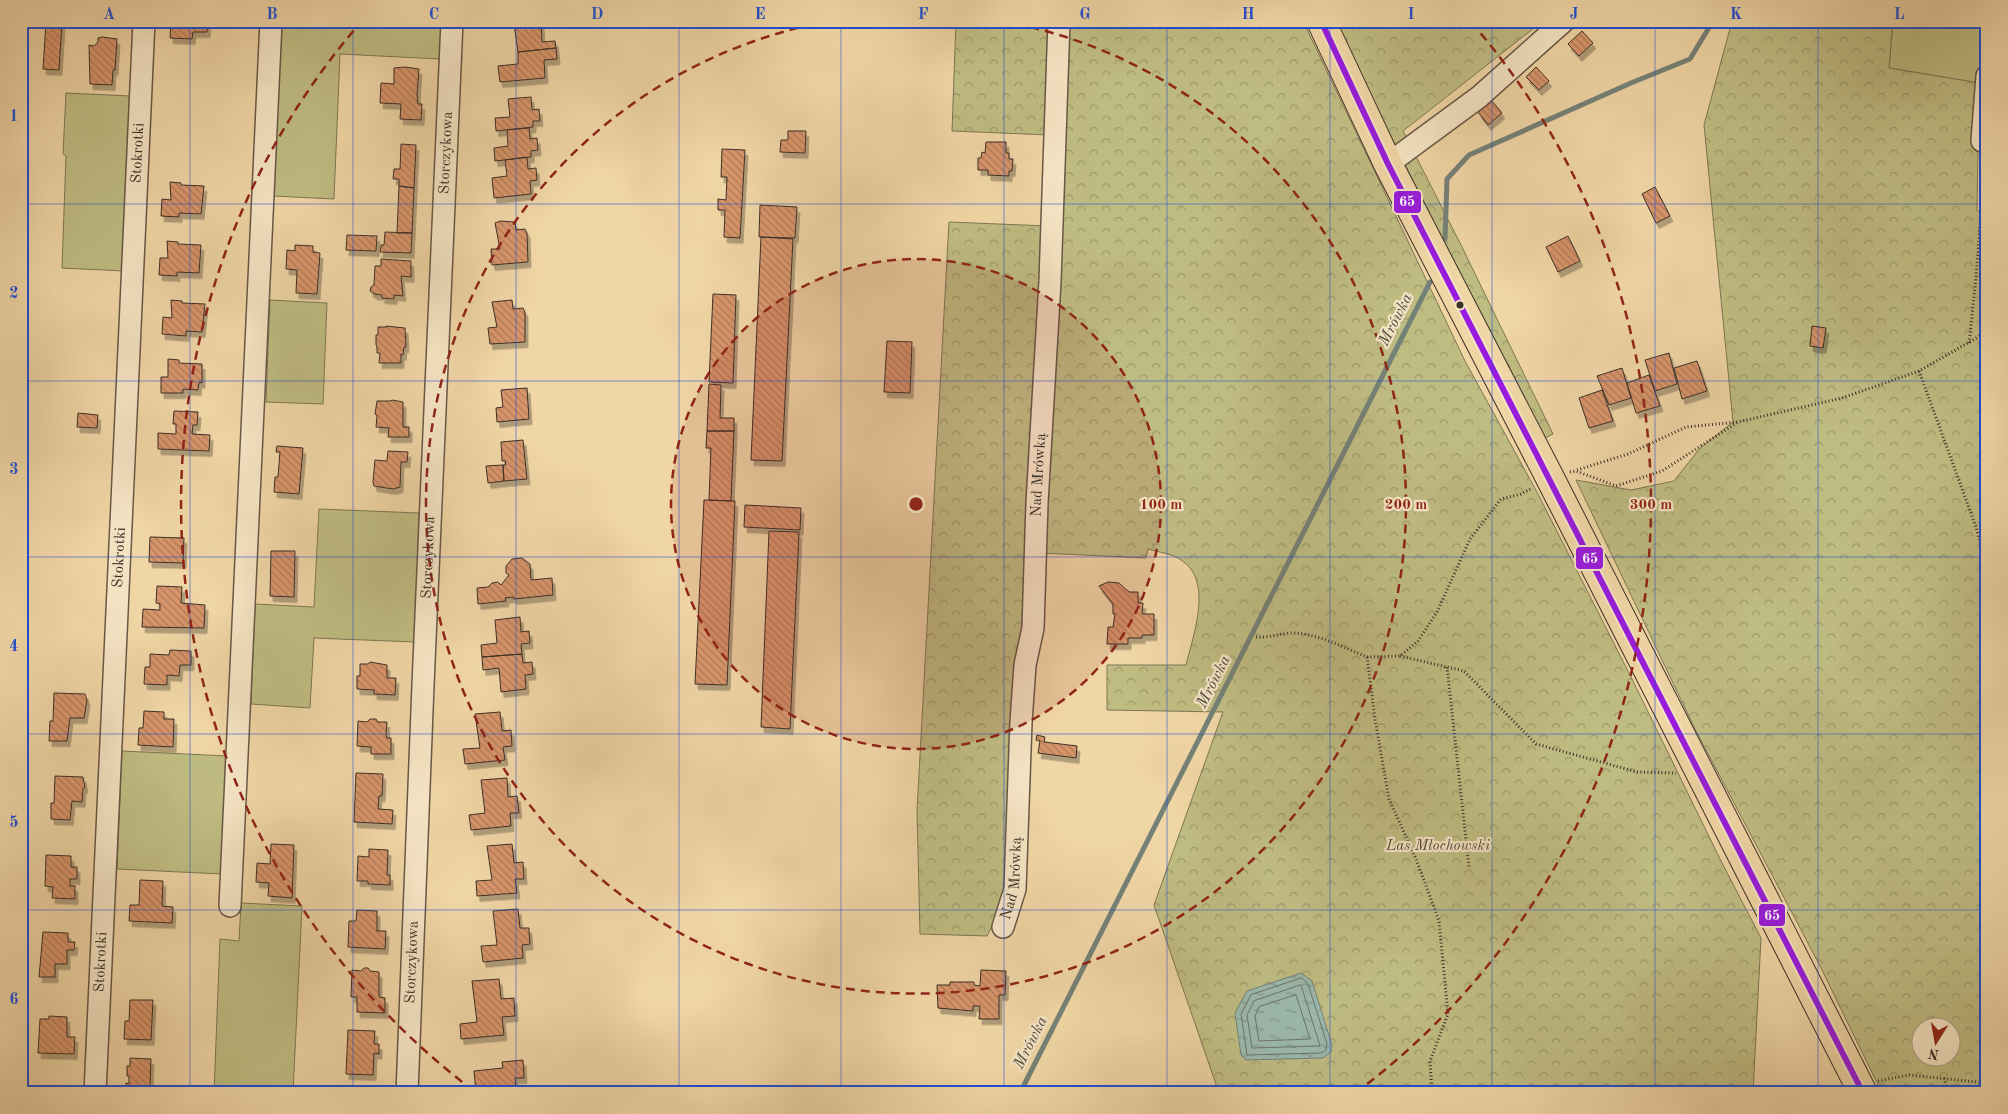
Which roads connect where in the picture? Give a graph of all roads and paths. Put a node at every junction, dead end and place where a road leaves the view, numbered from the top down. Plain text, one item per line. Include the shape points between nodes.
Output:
1 (144, 21) edge
2 (270, 21) edge
3 (452, 21) edge
4 (1059, 21) edge
5 (1320, 21) edge
6 (1564, 21) edge
7 (1987, 76) edge
8 (1982, 141) joint
9 (1388, 164) junction
10 (1987, 332) edge
11 (1968, 343) junction
12 (1919, 371) junction
13 (1738, 422) junction
14 (1576, 470) junction
15 (1550, 478) junction
16 (1987, 568) edge
17 (1256, 637) dead end
18 (1400, 656) junction
19 (1368, 657) junction
20 (1447, 667) junction
21 (1699, 773) junction
22 (1469, 867) dead end
23 (230, 906) dead end
24 (1002, 927) dead end
25 (1944, 1078) junction
26 (1987, 1083) edge
27 (1860, 1089) edge
28 (96, 1093) edge
29 (407, 1093) edge
30 (1432, 1093) edge
31 (1948, 1093) edge

1 - 28 street, Stokrotki
2 - 23 street
3 - 29 street, Storczykowa
4 - 24 street, Nad Mrówką via 1033,628 1023,684 1015,889
5 - 9 main road
6 - 9 street via 1479,97
7 - 8 street
8 - 11 path via 1982,212
9 - 15 main road
10 - 11 path
11 - 12 path
12 - 13 path via 1842,398
12 - 16 path via 1973,518
13 - 14 path via 1686,427 1628,454
13 - 14 path via 1662,471 1616,486
14 - 15 path
15 - 18 path via 1521,494 1501,499 1470,539 1437,612 1418,641
15 - 21 main road
17 - 19 path via 1289,633 1313,635
18 - 19 path
18 - 20 path
19 - 30 path via 1388,799 1416,859 1438,921 1448,1014 1430,1061
20 - 21 path via 1464,671 1536,744 1637,772
20 - 22 path
21 - 27 main road
25 - 26 path
25 - 27 path via 1909,1075
25 - 31 path

